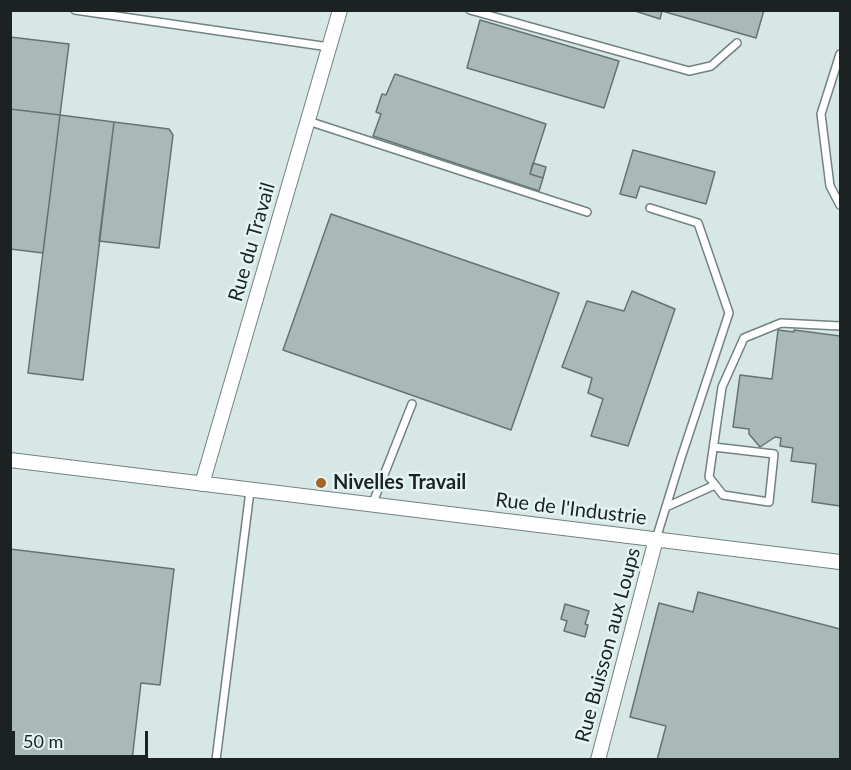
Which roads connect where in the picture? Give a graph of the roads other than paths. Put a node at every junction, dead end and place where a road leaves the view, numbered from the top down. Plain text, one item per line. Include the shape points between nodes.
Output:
1 (75, 10) edge
2 (340, 10) edge
3 (470, 10) edge
4 (737, 43) dead end
5 (330, 47) junction
6 (840, 54) edge
7 (308, 121) junction
8 (840, 205) edge
9 (650, 208) dead end
10 (587, 212) dead end
11 (840, 326) edge
12 (412, 404) dead end
13 (714, 447) junction
14 (10, 460) edge
15 (202, 484) junction
16 (715, 485) junction
17 (250, 491) junction
18 (372, 505) junction
19 (666, 507) junction
20 (656, 539) junction
21 (840, 562) edge
22 (216, 759) edge
23 (598, 759) edge

1 - 5 lane
2 - 5 street, Rue du Travail
3 - 4 lane via 689,71 711,66
5 - 7 street, Rue du Travail
6 - 8 lane via 821,114 830,186
7 - 10 lane
7 - 15 street, Rue du Travail
9 - 19 lane via 698,222 729,313
11 - 13 lane via 781,323 744,338 722,387
12 - 18 lane
13 - 16 lane via 709,477
13 - 16 lane via 774,454 769,502 723,495
14 - 15 street, Rue de l'Industrie
15 - 17 street, Rue de l'Industrie
16 - 19 lane
17 - 18 street, Rue de l'Industrie
17 - 22 lane
18 - 20 street, Rue de l'Industrie
19 - 20 lane
20 - 21 street, Rue de l'Industrie
20 - 23 street, Rue Buisson aux Loups

